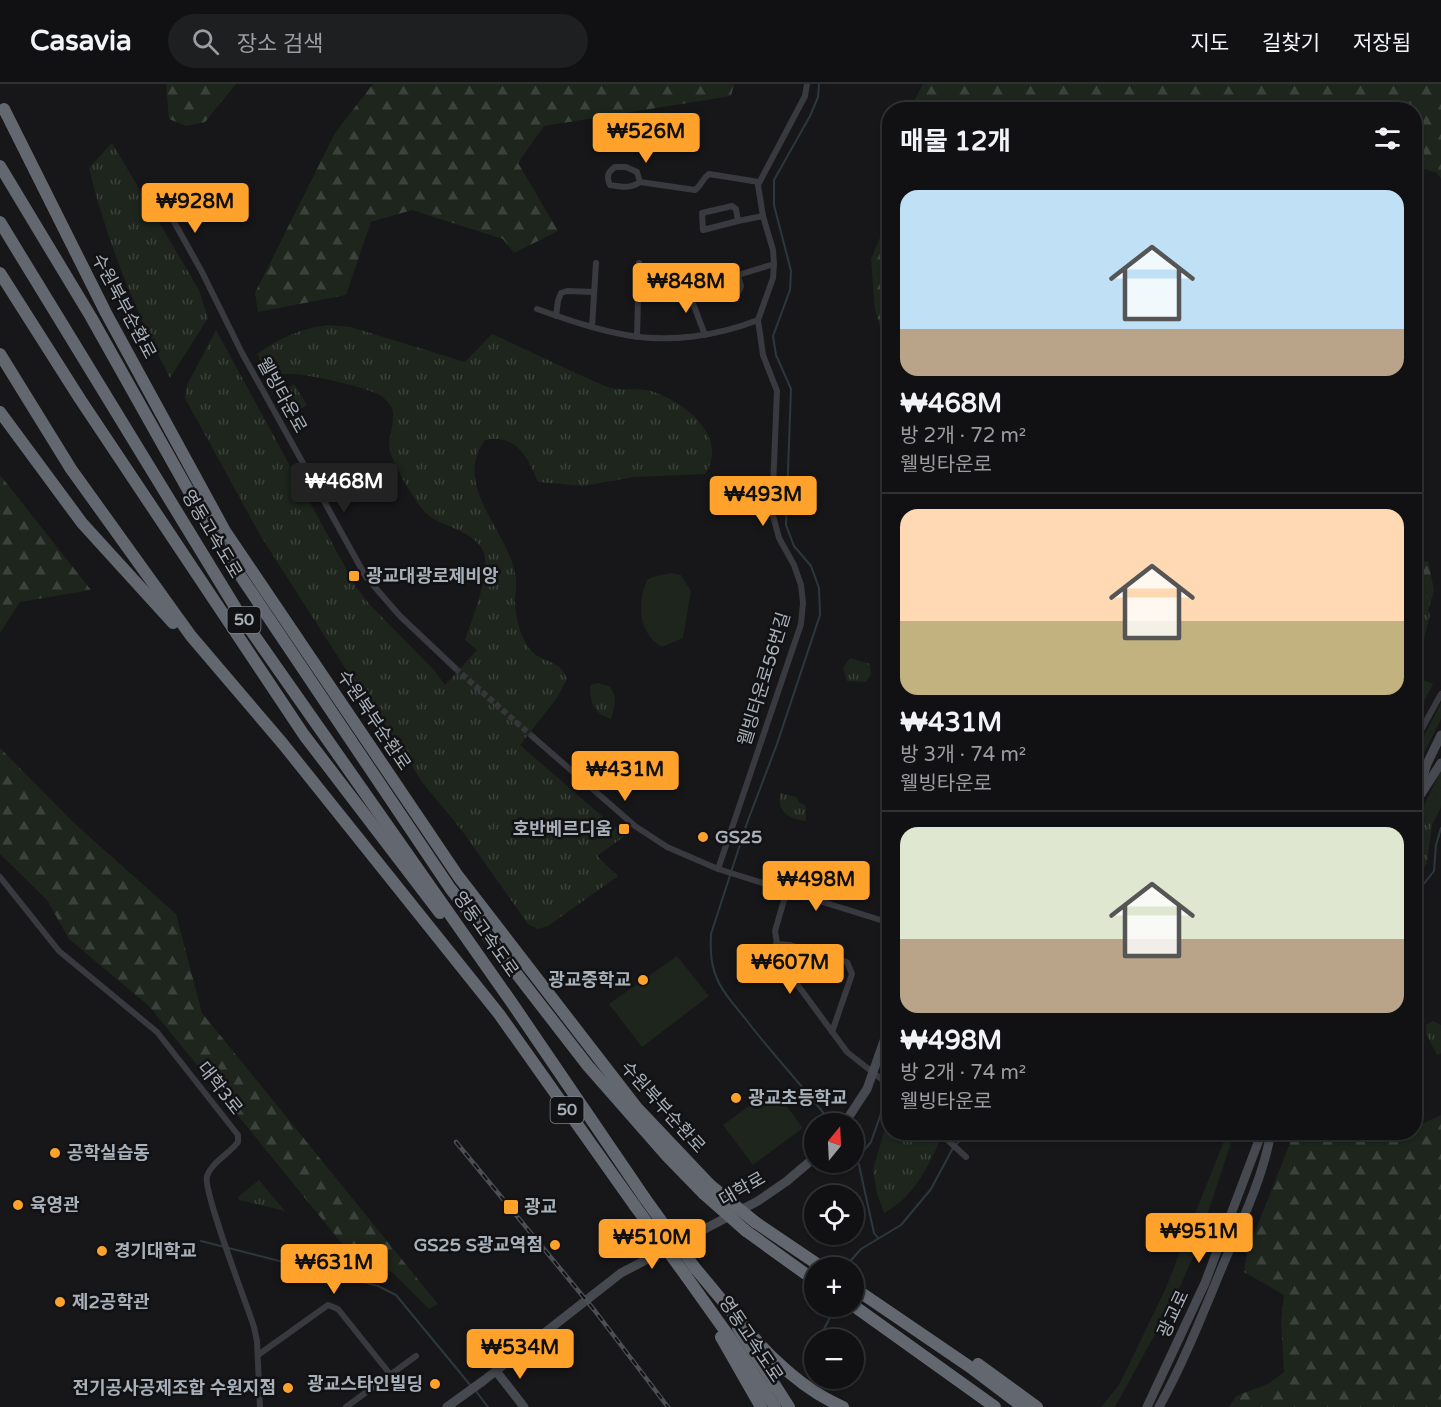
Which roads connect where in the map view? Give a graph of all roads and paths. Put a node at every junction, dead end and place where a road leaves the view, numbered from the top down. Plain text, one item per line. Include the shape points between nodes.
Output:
1 (807, 84) edge
2 (4, 109) dead end
3 (0, 166) edge
4 (640, 182) junction
5 (759, 182) junction
6 (179, 193) dead end
7 (763, 216) junction
8 (738, 221) junction
9 (0, 222) edge
10 (596, 263) dead end
11 (639, 263) dead end
12 (774, 264) junction
13 (0, 273) edge
14 (738, 275) junction
15 (594, 292) junction
16 (663, 296) dead end
17 (537, 309) dead end
18 (556, 316) junction
19 (758, 320) junction
20 (592, 327) junction
21 (705, 335) junction
22 (637, 337) junction
23 (0, 354) edge
24 (0, 412) edge
25 (455, 668) tunnel mouth
26 (238, 692) junction
27 (1441, 694) edge
28 (1422, 728) edge
29 (1441, 735) edge
30 (533, 737) tunnel mouth
31 (1441, 763) edge
32 (1422, 779) edge
33 (1422, 790) edge
34 (718, 868) junction
35 (0, 877) edge
36 (787, 890) junction
37 (882, 920) edge
38 (776, 944) junction
39 (512, 1003) junction
40 (832, 1032) junction
41 (882, 1047) edge
42 (873, 1072) junction
43 (882, 1079) edge
44 (851, 1113) edge
45 (947, 1140) edge
46 (1259, 1140) edge
47 (1270, 1140) edge
48 (966, 1157) dead end
49 (804, 1167) edge
50 (707, 1189) junction
51 (639, 1201) junction
52 (808, 1257) edge
53 (691, 1272) junction
54 (804, 1273) edge
55 (864, 1295) joint
56 (864, 1314) edge
57 (864, 1315) edge
58 (258, 1355) junction
59 (416, 1356) dead end
60 (496, 1371) junction
61 (390, 1374) junction
62 (260, 1407) edge
63 (346, 1407) edge
64 (447, 1407) edge
65 (524, 1407) edge
66 (761, 1407) edge
67 (775, 1407) edge
68 (789, 1407) edge
69 (843, 1407) edge
70 (981, 1407) edge
71 (995, 1407) edge
72 (1023, 1407) edge
73 (1036, 1407) edge
74 (1147, 1407) edge
75 (1159, 1407) edge

1 - 5 street via 805,96
2 - 50 highway, 수원북부순환로 via 106,313 225,531 458,876 637,1108
3 - 50 highway, 수원북부순환로 via 92,317 215,538 450,888 595,1074 667,1156
4 - 4 street via 637,172 626,167 615,167 607,179 610,185 622,188
4 - 5 street via 695,190 709,174
5 - 7 street, 웰빙타운로56번길
6 - 25 street, 웰빙타운로 via 163,202 366,577
7 - 8 street
7 - 12 street, 웰빙타운로56번길
8 - 8 street via 703,230 702,213 732,206
9 - 39 highway, 영동고속도로 / 50 via 240,615
10 - 15 street
11 - 22 street
12 - 14 street
12 - 19 street, 웰빙타운로56번길
13 - 39 highway, 영동고속도로 / 50 via 304,735
14 - 14 street via 714,280 715,292 720,295 739,291
15 - 18 street via 561,293
15 - 20 street
16 - 21 street via 691,298
17 - 18 street
18 - 20 street
19 - 21 street
19 - 34 street, 웰빙타운로56번길 via 763,355 777,392 772,512 779,538 801,585 803,603 801,624
20 - 22 street
21 - 22 street
23 - 26 highway, 영동고속도로 / 50 via 71,470 191,636
24 - 26 highway, 영동고속도로 / 50 via 82,523
26 - 51 highway, 영동고속도로 / 50 via 499,1014
27 - 28 street
29 - 32 main road
30 - 34 street via 651,838
31 - 33 main road
34 - 36 street
35 - 58 street, 대학3로 via 59,951 157,1032 238,1135 238,1142 211,1168 206,1180 254,1327
36 - 37 street
36 - 38 street via 777,921
38 - 40 street via 780,962
38 - 40 street via 790,945 850,966 852,974
39 - 51 highway, 영동고속도로 / 50
40 - 42 street via 847,1052
41 - 42 main road
42 - 43 street
42 - 44 main road
45 - 48 street
46 - 74 main road, 광교로 via 1205,1283
47 - 75 main road, 광교로 via 1238,1229
49 - 60 main road, 대학로 via 758,1201 621,1272
50 - 52 highway, 수원북부순환로, bridge
50 - 54 highway, 수원북부순환로, bridge via 746,1231
51 - 53 highway, 영동고속도로 / 50, bridge
53 - 66 highway
53 - 67 highway, 영동고속도로 / 50
53 - 68 highway, 영동고속도로 / 50
53 - 69 highway via 783,1367 814,1392
55 - 72 highway
55 - 73 highway via 954,1347
56 - 71 highway
57 - 70 highway
58 - 61 street via 328,1305 338,1309
58 - 62 street, 대학3로
59 - 61 street
60 - 64 main road, 대학로
60 - 65 main road
61 - 63 street

